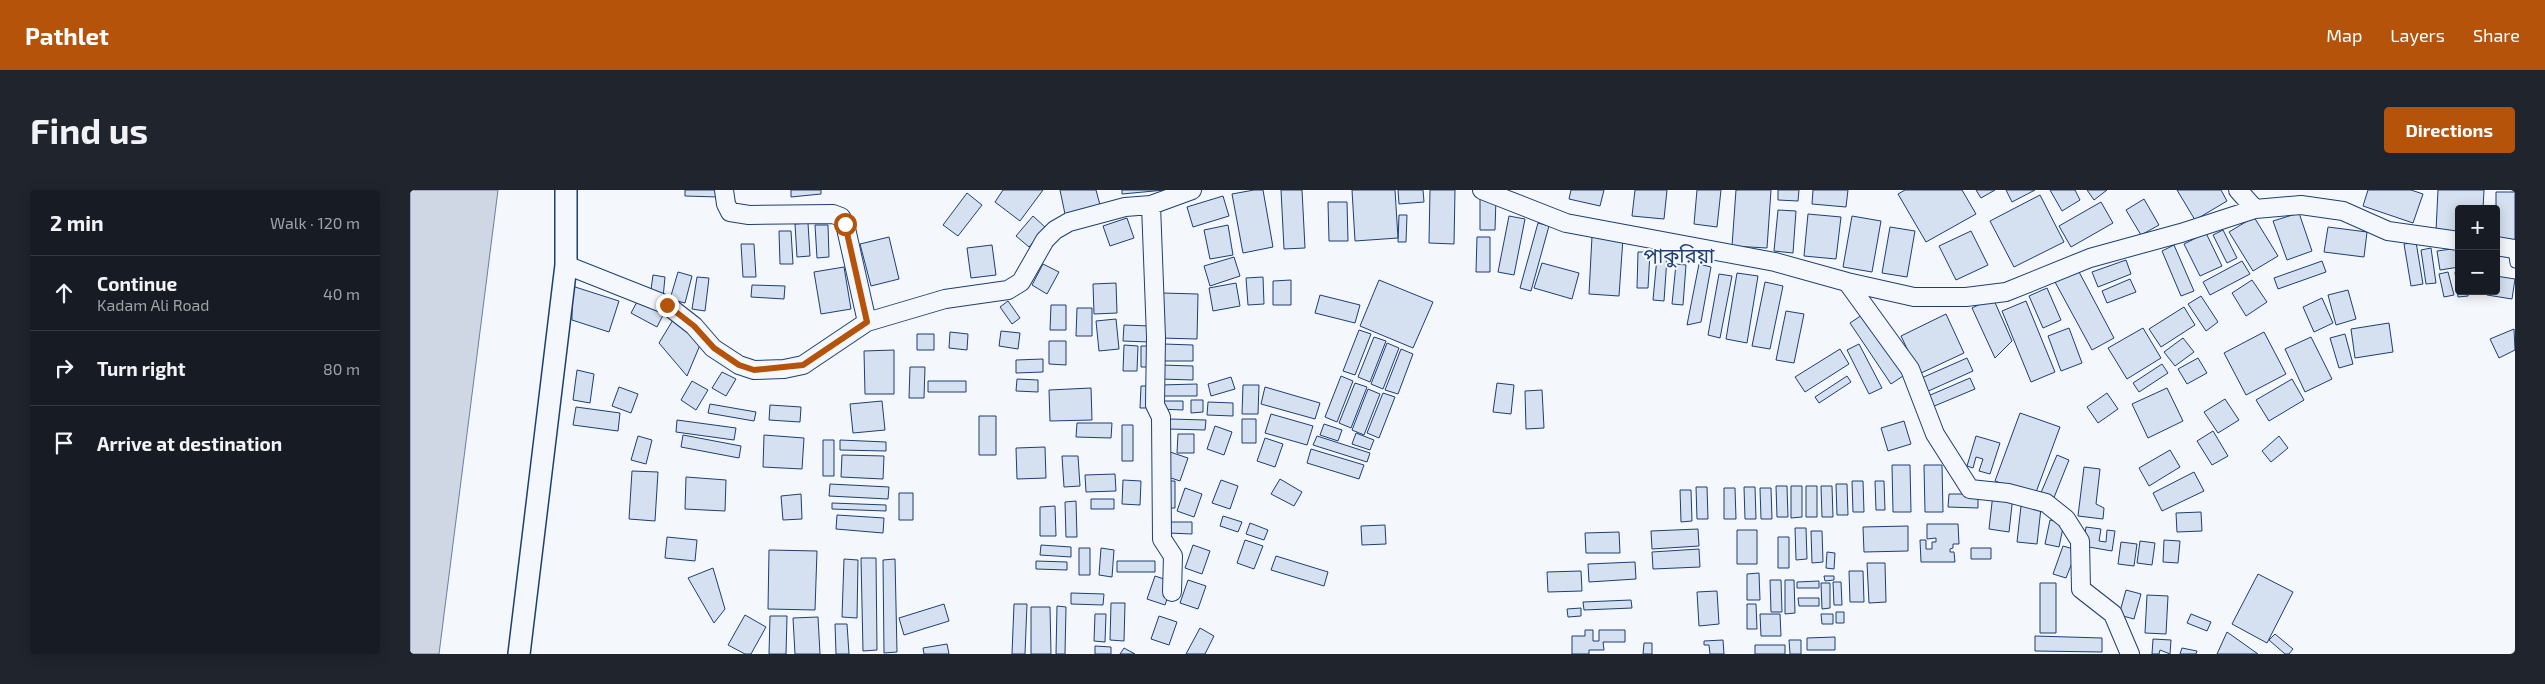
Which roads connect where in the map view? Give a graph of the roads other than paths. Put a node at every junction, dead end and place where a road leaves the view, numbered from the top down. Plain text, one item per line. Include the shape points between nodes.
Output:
1 (566, 190) edge
2 (724, 190) edge
3 (1192, 190) edge
4 (1482, 190) edge
5 (2238, 190) edge
6 (1151, 205) junction
7 (2255, 209) junction
8 (2455, 240) edge
9 (566, 265) junction
10 (1847, 282) junction
11 (867, 322) junction
12 (1172, 592) dead end
13 (519, 654) edge
14 (2130, 654) edge

1 - 9 street
2 - 11 street via 730,212 749,215 833,214 841,217
3 - 6 street
4 - 10 street via 1566,223 1775,262
5 - 7 street
6 - 11 street via 1125,207 1070,222 1055,230 1045,240 1020,282 1008,290 945,299
6 - 12 street via 1155,404 1161,417 1162,539 1173,556
7 - 8 street via 2301,205 2343,211 2388,230
7 - 10 street via 2090,258 2006,292 1966,297 1914,297
9 - 11 street via 667,305 694,326 714,348 739,365 754,370 803,365
9 - 13 street
10 - 14 street via 1910,369 1935,434 1970,489 2008,493 2046,503 2066,519 2080,541 2081,589 2114,614

